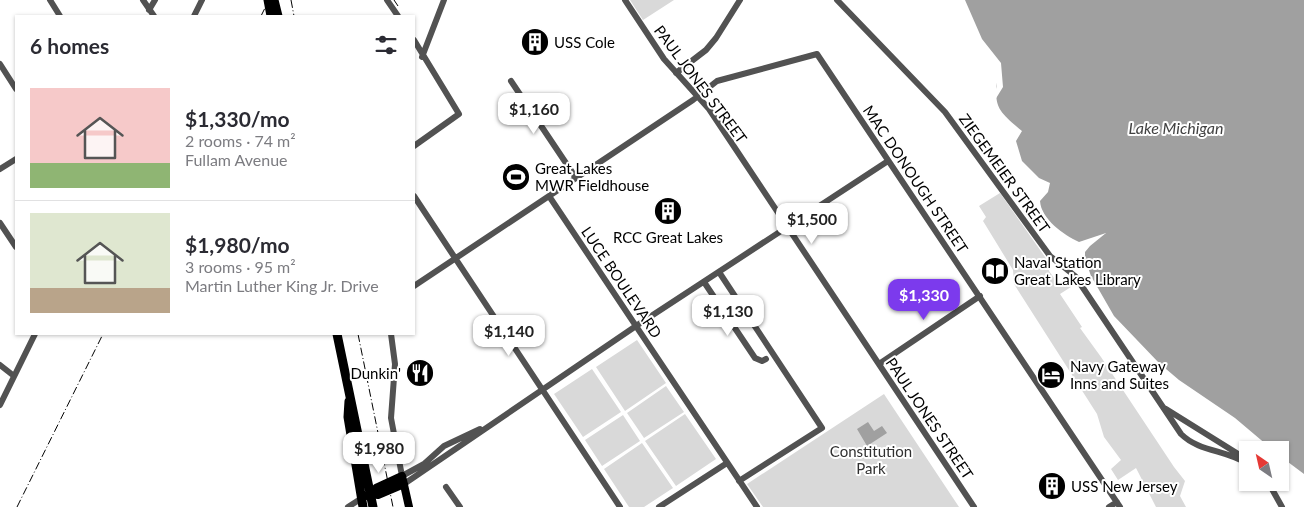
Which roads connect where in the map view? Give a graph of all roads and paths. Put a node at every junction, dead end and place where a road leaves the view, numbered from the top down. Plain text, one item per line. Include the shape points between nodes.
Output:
1 (50, 0) edge
2 (143, 0) edge
3 (154, 0) edge
4 (202, 0) edge
5 (268, 0) edge
6 (274, 0) edge
7 (387, 0) edge
8 (444, 0) edge
9 (625, 0) edge
10 (740, 0) edge
11 (837, 0) edge
12 (149, 10) junction
13 (59, 15) edge
14 (153, 15) edge
15 (194, 15) edge
16 (271, 15) edge
17 (278, 15) edge
18 (397, 15) edge
19 (415, 42) edge
20 (422, 57) junction
21 (0, 64) edge
22 (676, 73) junction
23 (511, 81) dead end
24 (15, 87) edge
25 (698, 96) junction
26 (415, 145) edge
27 (15, 160) edge
28 (888, 161) junction
29 (0, 169) edge
30 (576, 178) junction
31 (549, 196) junction
32 (415, 198) edge
33 (0, 223) edge
34 (788, 227) junction
35 (15, 246) edge
36 (455, 258) junction
37 (719, 272) junction
38 (704, 282) junction
39 (415, 285) edge
40 (980, 296) junction
41 (636, 326) junction
42 (34, 335) edge
43 (337, 335) edge
44 (391, 335) edge
45 (766, 359) dead end
46 (879, 364) junction
47 (1, 368) edge
48 (14, 376) junction
49 (543, 390) junction
50 (349, 399) junction
51 (0, 405) edge
52 (1163, 407) junction
53 (1239, 454) edge
54 (1239, 460) edge
55 (727, 463) junction
56 (403, 480) junction
57 (739, 481) junction
58 (446, 487) dead end
59 (1273, 491) edge
60 (371, 494) junction
61 (362, 503) edge
62 (1119, 504) edge
63 (348, 507) edge
64 (373, 507) edge
65 (409, 507) edge
66 (460, 507) edge
67 (620, 507) edge
68 (659, 507) edge
69 (756, 507) edge
70 (974, 507) edge
71 (1109, 507) edge
72 (1282, 507) edge

1 - 13 street
2 - 12 street
3 - 12 street
4 - 15 street
5 - 16 highway
6 - 17 highway
7 - 18 street
8 - 20 street
9 - 22 street, PAUL JONES STREET
10 - 22 street via 706,50
11 - 52 street, ZIEGEMEIER STREET via 945,112 1050,256 1075,276
12 - 14 street
19 - 20 street
20 - 26 street via 460,114
21 - 24 street
22 - 25 street, PAUL JONES STREET
23 - 30 street
25 - 28 street, MAC DONOUGH STREET via 717,81 817,54
25 - 30 street
25 - 34 street, PAUL JONES STREET
27 - 29 street
28 - 34 street
28 - 40 street, MAC DONOUGH STREET
30 - 31 street
31 - 36 street
31 - 41 street, LUCE BOULEVARD
32 - 36 street
33 - 35 street
34 - 37 street
34 - 46 street, PAUL JONES STREET
36 - 39 street
36 - 49 street
37 - 38 street
37 - 57 street via 822,428
38 - 41 street
38 - 45 street via 755,358
40 - 46 street
40 - 62 street, MAC DONOUGH STREET
41 - 49 street
41 - 55 street, LUCE BOULEVARD
42 - 48 street
43 - 50 highway
44 - 56 street via 394,364 390,418
46 - 70 street, PAUL JONES STREET
47 - 48 street
48 - 51 street
49 - 56 street
49 - 67 street
50 - 60 highway via 356,415
50 - 61 highway via 348,417
52 - 53 street
52 - 54 street, ZIEGEMEIER STREET via 1181,434 1194,444
55 - 57 street, LUCE BOULEVARD
55 - 68 street
56 - 60 main road via 376,488
56 - 65 main road
57 - 69 street, LUCE BOULEVARD
58 - 66 street
59 - 72 street
60 - 61 main road
60 - 64 highway
61 - 63 street
62 - 71 street

